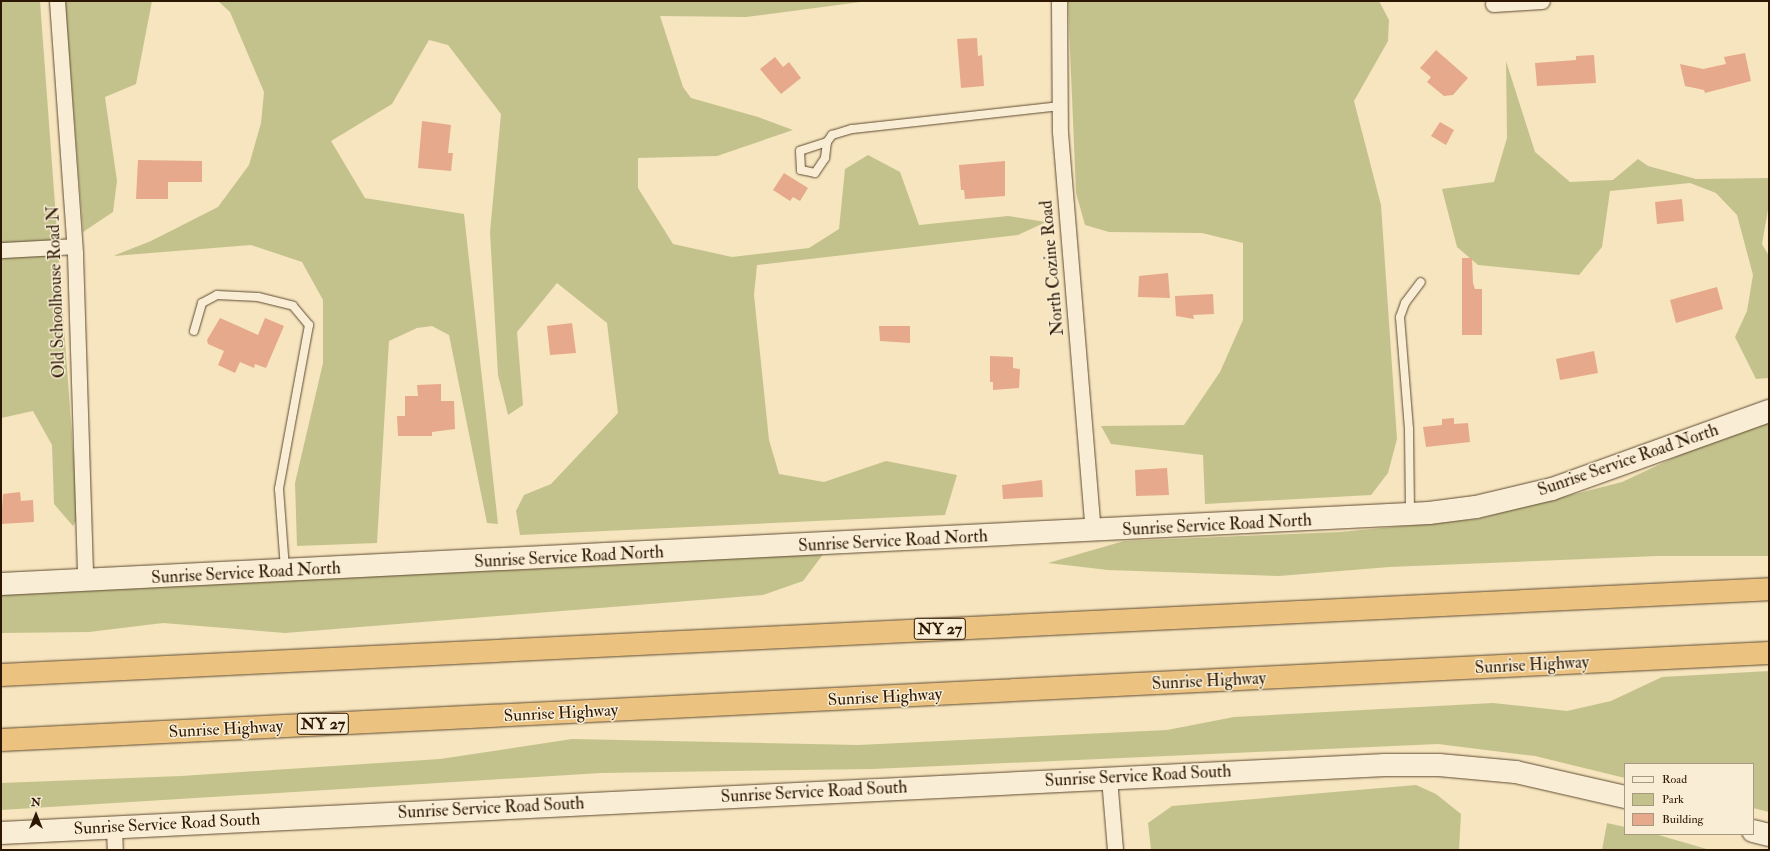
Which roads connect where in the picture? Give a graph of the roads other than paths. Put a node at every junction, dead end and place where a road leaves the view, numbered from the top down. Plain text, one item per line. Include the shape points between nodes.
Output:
1 (57, 1) edge
2 (1059, 1) edge
3 (1542, 1) edge
4 (1493, 4) dead end
5 (1059, 106) junction
6 (827, 142) dead end
7 (74, 246) junction
8 (1, 250) edge
9 (1422, 282) dead end
10 (194, 331) dead end
11 (1769, 411) edge
12 (1411, 515) junction
13 (1093, 531) junction
14 (285, 572) junction
15 (85, 581) junction
16 (1, 584) edge
17 (1769, 589) edge
18 (1769, 654) edge
19 (4, 675) edge
20 (83, 736) junction
21 (1, 740) edge
22 (1, 748) edge
23 (1109, 778) junction
24 (1624, 797) edge
25 (114, 827) junction
26 (1754, 831) edge
27 (1, 833) edge
28 (1769, 835) edge
29 (115, 850) edge
30 (1115, 850) edge

1 - 7 street, Old Schoolhouse Road N
2 - 5 street, North Cozine Road
3 - 4 street
5 - 6 lane via 852,128 832,135
5 - 13 street, North Cozine Road
7 - 8 street
7 - 15 street, Old Schoolhouse Road N
9 - 12 lane via 1405,303 1400,317 1409,429
10 - 14 lane via 202,303 217,295 258,297 293,306 309,325 278,488
11 - 12 street, Sunrise Service Road North via 1552,489 1476,507
12 - 13 street, Sunrise Service Road North
13 - 14 street, Sunrise Service Road North
14 - 15 street, Sunrise Service Road North
15 - 16 street, Sunrise Service Road North
17 - 19 highway, NY 27
18 - 20 highway, Sunrise Highway / NY 27
20 - 21 highway, Sunrise Highway / NY 27
20 - 22 highway
23 - 24 street, Sunrise Service Road South via 1346,766 1439,765 1516,772
23 - 25 street, Sunrise Service Road South
23 - 30 street
25 - 27 street, Sunrise Service Road South
25 - 29 street
26 - 28 street

